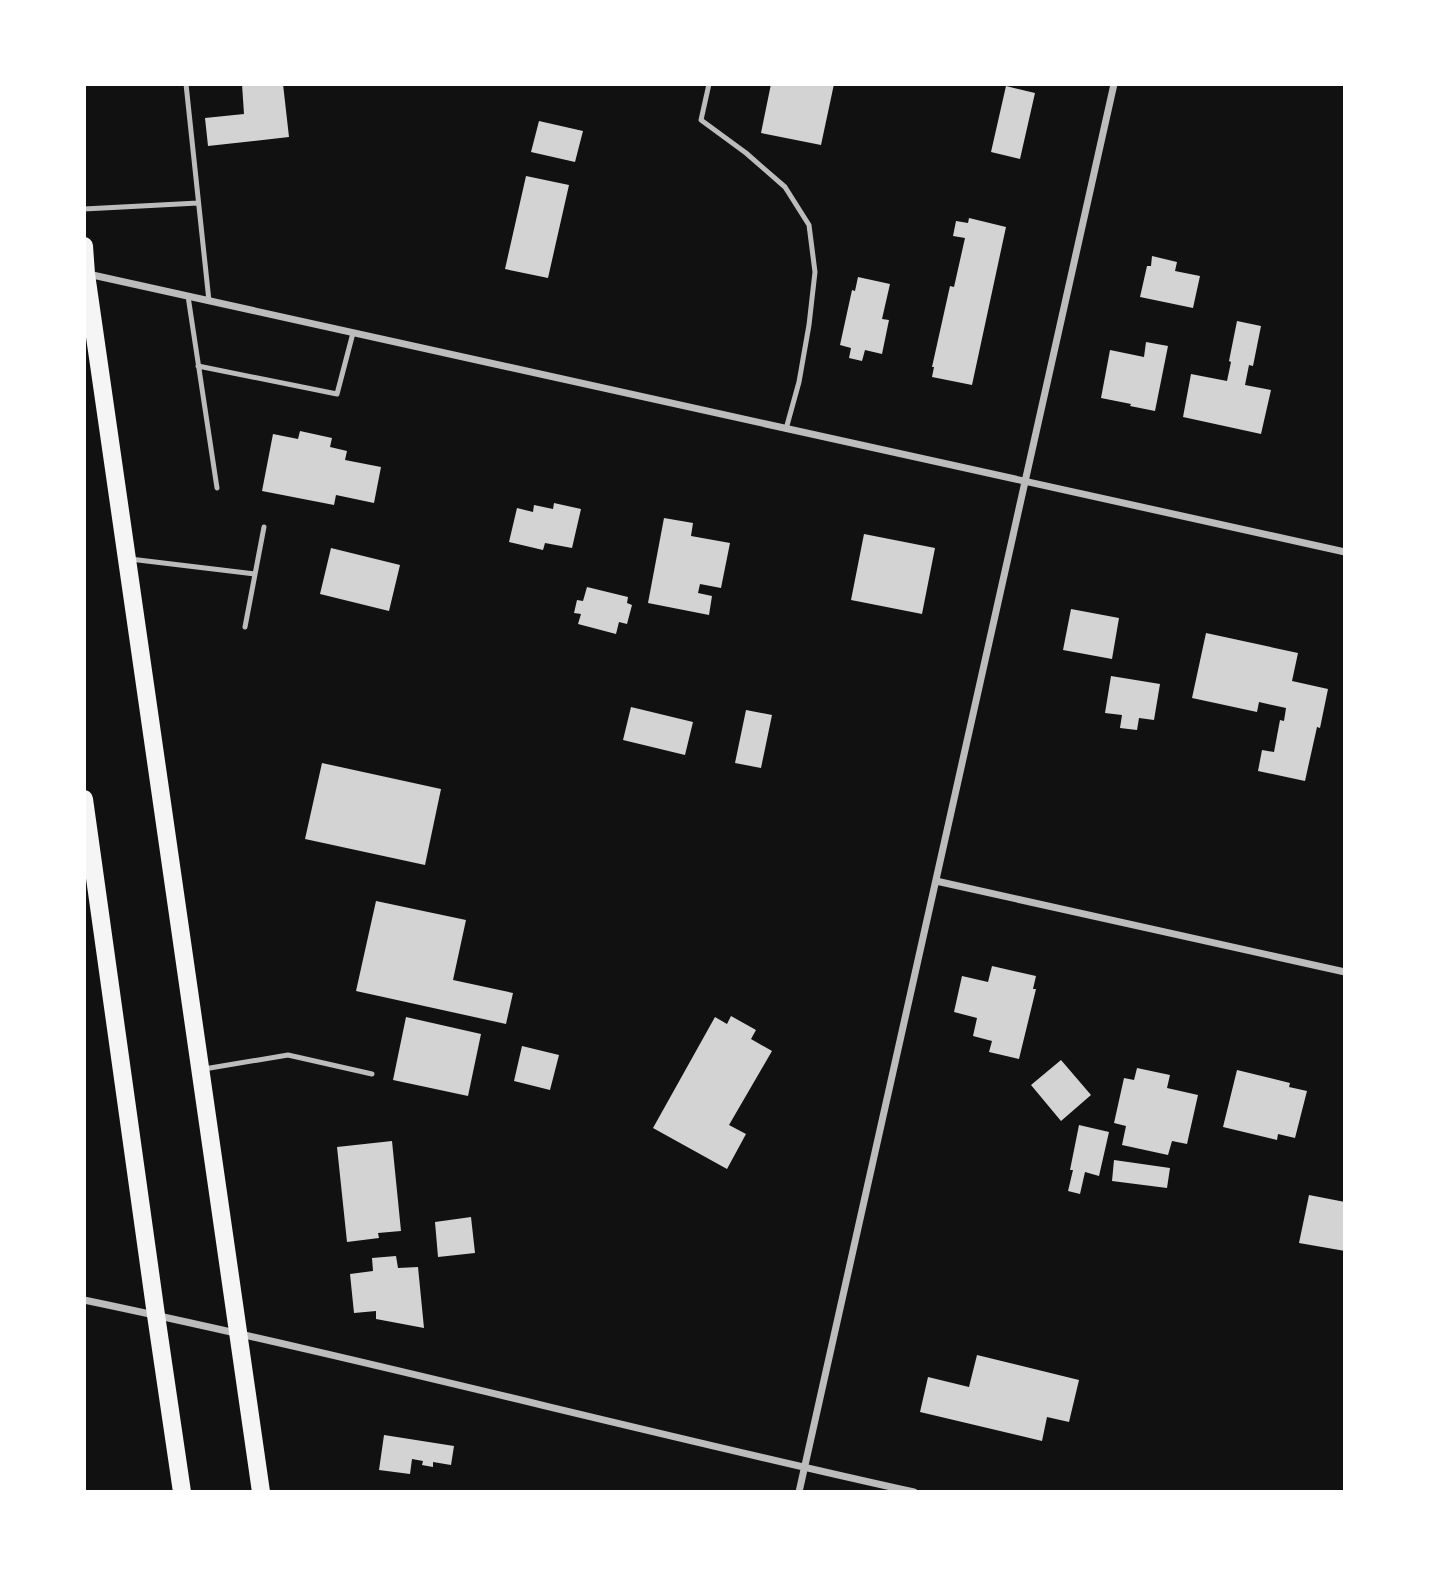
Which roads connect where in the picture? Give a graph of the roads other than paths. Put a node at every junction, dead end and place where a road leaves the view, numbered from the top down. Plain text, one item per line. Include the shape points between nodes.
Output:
1 (186, 84) edge
2 (709, 84) edge
3 (1114, 84) edge
4 (198, 204) junction
5 (84, 209) edge
6 (84, 246) edge
7 (85, 274) edge
8 (188, 296) junction
9 (209, 301) junction
10 (353, 333) junction
11 (198, 366) junction
12 (786, 429) junction
13 (1025, 481) junction
14 (217, 488) dead end
15 (264, 527) dead end
16 (1345, 552) edge
17 (127, 558) junction
18 (255, 574) junction
19 (245, 627) dead end
20 (84, 799) edge
21 (936, 881) junction
22 (1345, 972) edge
23 (201, 1070) junction
24 (372, 1074) dead end
25 (84, 1300) edge
26 (156, 1315) junction
27 (238, 1333) junction
28 (805, 1468) junction
29 (183, 1492) edge
30 (261, 1492) edge
31 (799, 1492) edge
32 (914, 1492) edge

1 - 4 lane
2 - 12 lane via 701,120 785,187 809,225 815,272 799,382
3 - 13 street
4 - 5 lane
4 - 9 lane
6 - 7 main road
7 - 8 street
7 - 17 main road
8 - 9 street
8 - 11 lane
9 - 10 street
10 - 11 lane via 337,394
10 - 12 street
11 - 14 lane
12 - 13 street
13 - 16 street
13 - 21 street
15 - 18 lane
17 - 18 lane
17 - 23 main road
18 - 19 lane
20 - 26 main road
21 - 22 street
21 - 28 street
23 - 24 lane via 288,1055
23 - 27 main road
25 - 26 street
26 - 27 street
26 - 29 main road
27 - 28 street
27 - 30 main road
28 - 31 street
28 - 32 street

